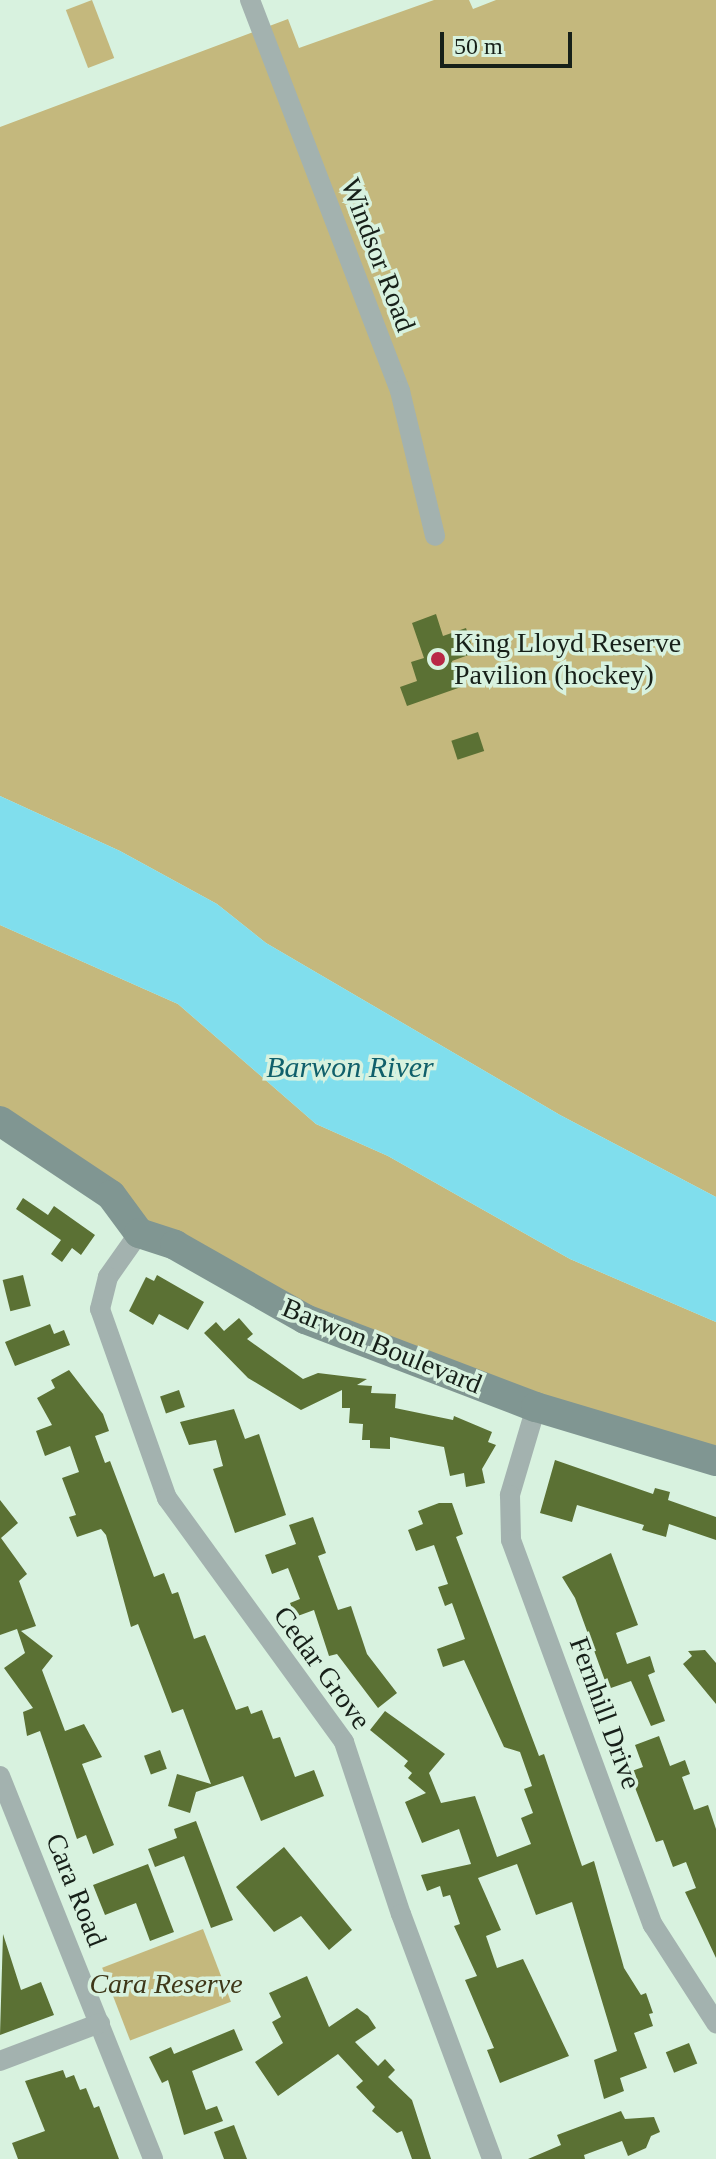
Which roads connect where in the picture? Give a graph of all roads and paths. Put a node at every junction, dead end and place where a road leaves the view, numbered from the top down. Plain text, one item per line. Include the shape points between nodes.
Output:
1 (250, 0) edge
2 (435, 536) dead end
3 (0, 1121) edge
4 (139, 1233) junction
5 (536, 1407) junction
6 (716, 1461) edge
7 (0, 1776) edge
8 (100, 2023) junction
9 (716, 2023) edge
10 (0, 2061) edge
11 (153, 2159) edge
12 (492, 2159) edge

1 - 2 street, Windsor Road via 400,391
3 - 4 street via 111,1195
4 - 5 street, Barwon Boulevard via 175,1245 341,1336
4 - 12 street, Cedar Grove via 108,1277 100,1309 167,1498 344,1742
5 - 6 street, Barwon Boulevard
5 - 9 street, Fernhill Drive via 510,1495 511,1540 653,1925
7 - 8 street, Cara Road
8 - 10 street
8 - 11 street, Cara Road

